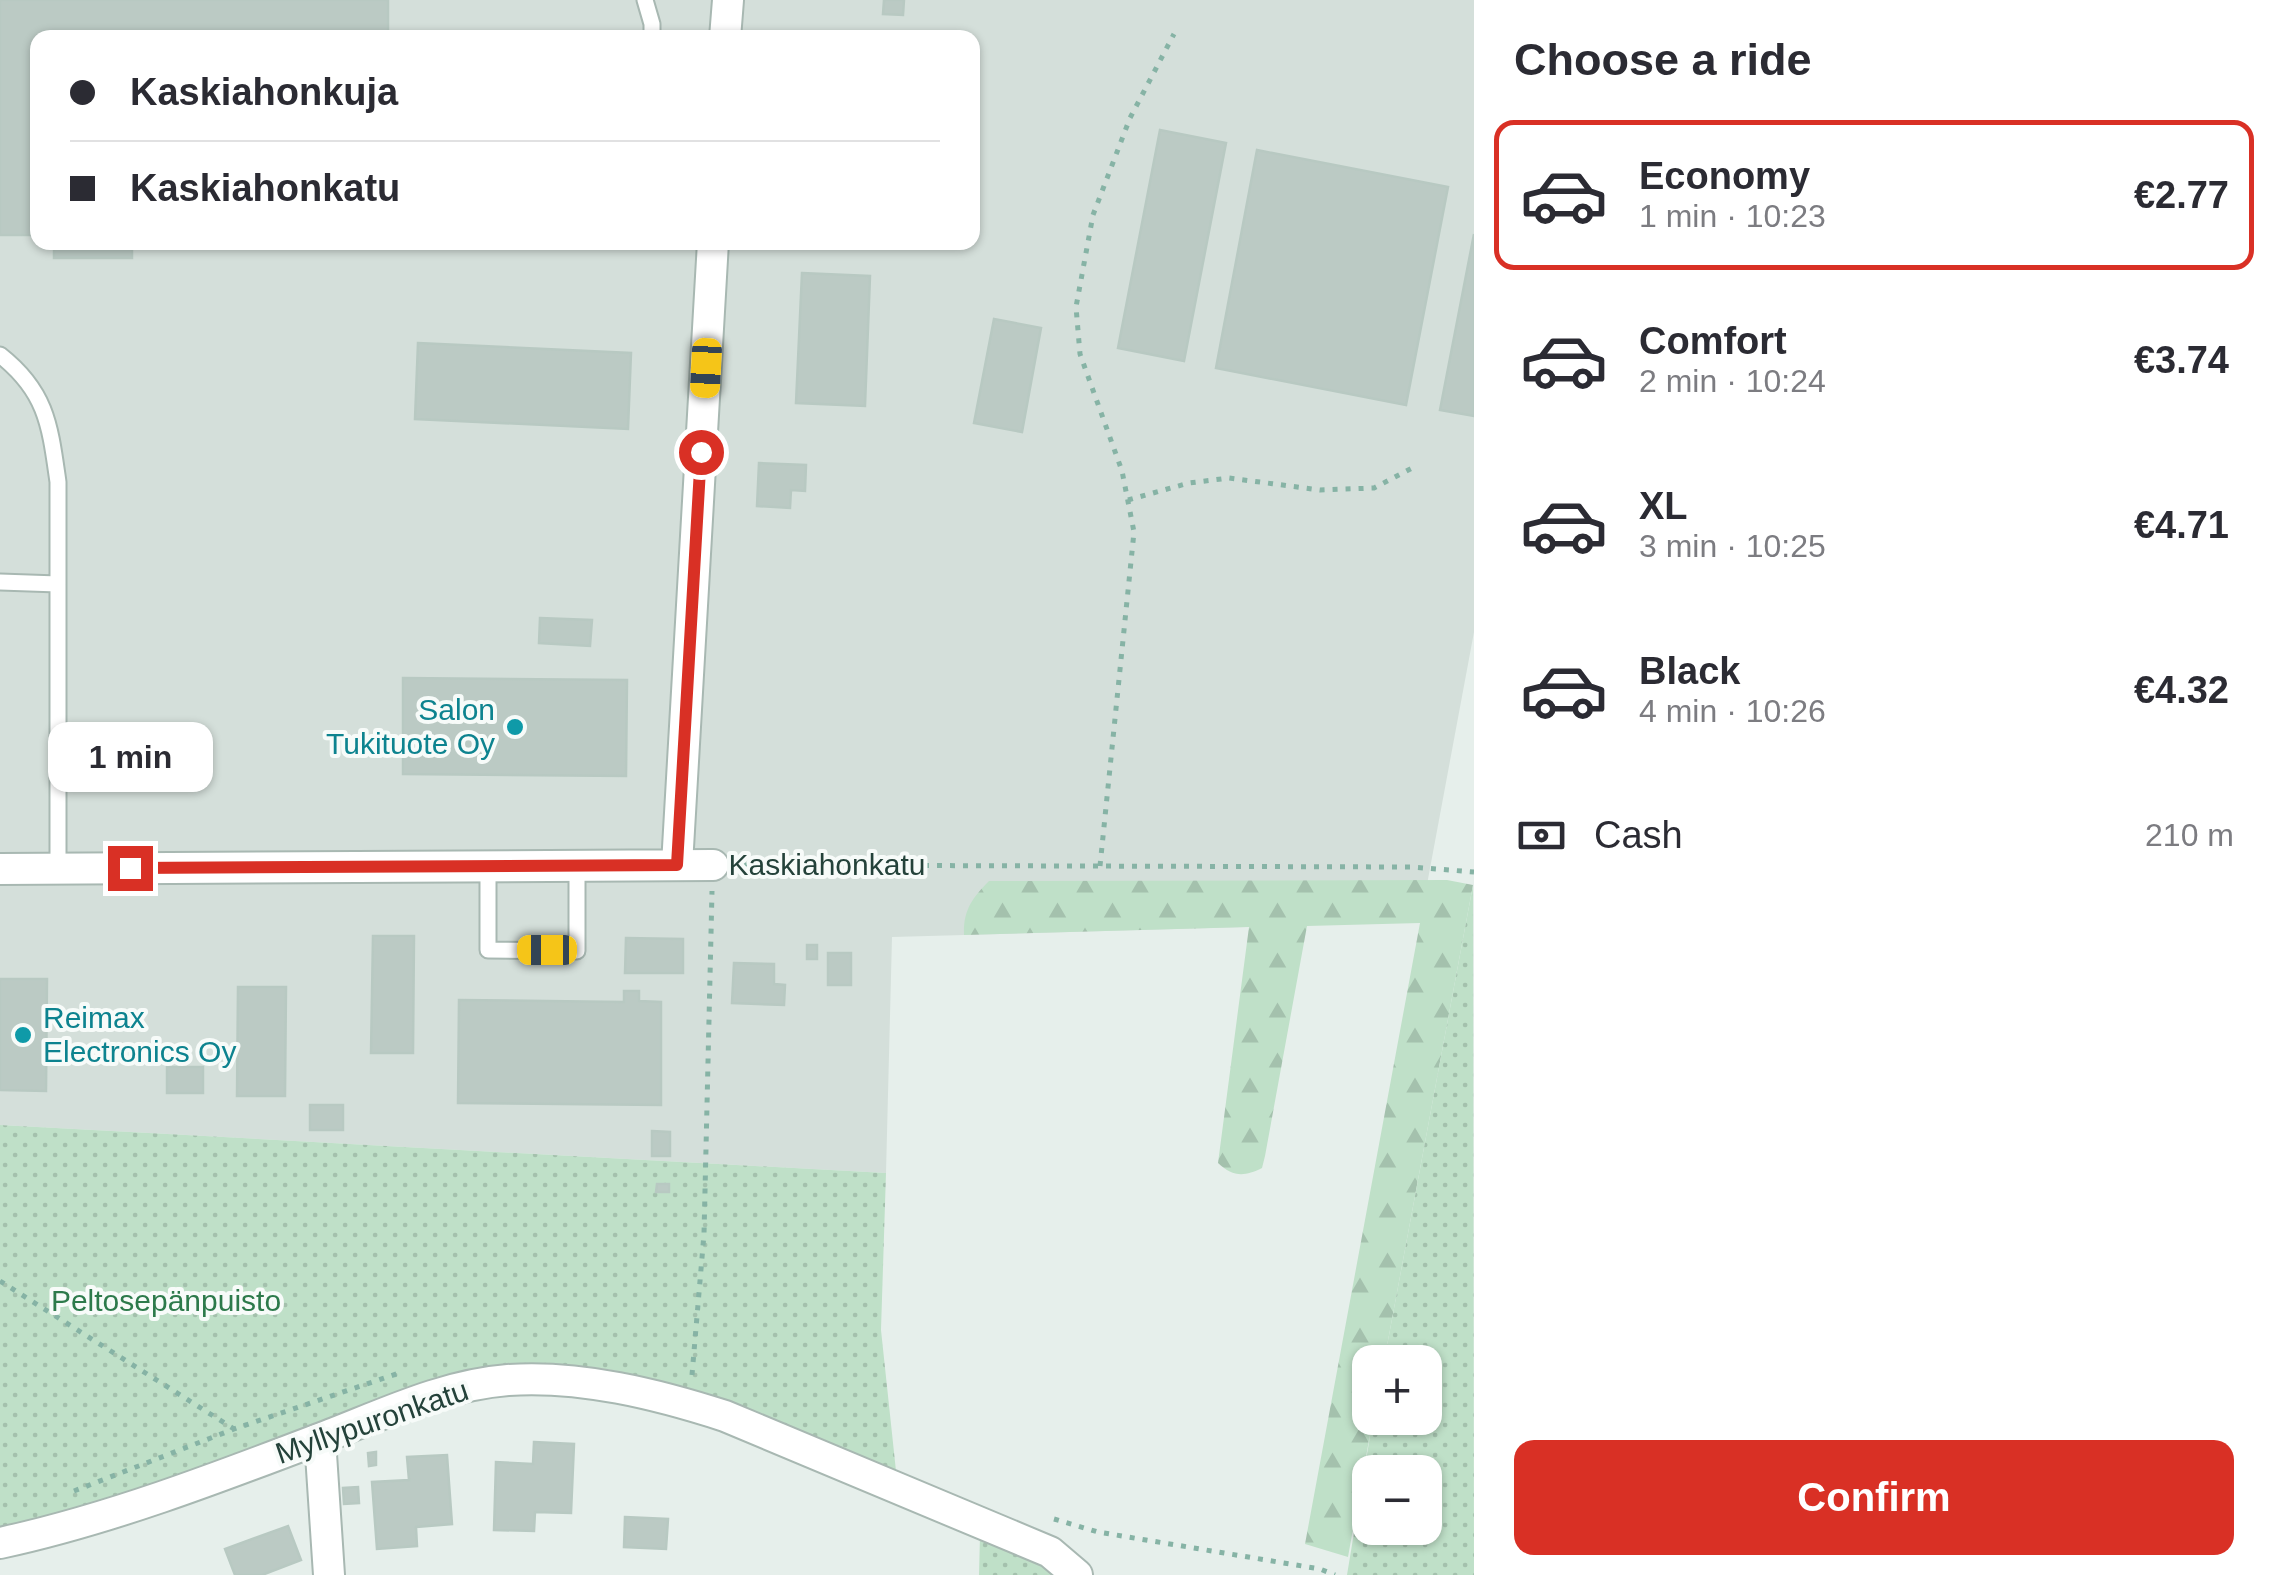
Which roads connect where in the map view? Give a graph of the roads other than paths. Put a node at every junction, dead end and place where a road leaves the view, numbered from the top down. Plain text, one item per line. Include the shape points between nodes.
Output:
1 (645, 0) edge
2 (728, 0) edge
3 (652, 30) edge
4 (726, 30) edge
5 (713, 250) edge
6 (0, 354) edge
7 (0, 582) edge
8 (58, 584) junction
9 (677, 865) junction
10 (713, 865) road end
11 (488, 866) junction
12 (577, 866) junction
13 (0, 868) edge
14 (58, 868) junction
15 (320, 1439) junction
16 (0, 1543) edge
17 (330, 1575) edge
18 (1077, 1575) edge

1 - 3 lane
2 - 4 street
5 - 9 street
6 - 8 lane via 42,400 52,436
7 - 8 lane
8 - 14 lane
9 - 10 street, Kaskiahonkatu
9 - 12 street, Kaskiahonkatu
11 - 12 street, Kaskiahonkatu
11 - 12 lane via 488,950 577,950
11 - 14 street, Kaskiahonkatu
13 - 14 street, Kaskiahonkatu
15 - 16 street, Myllypuronkatu
15 - 17 street
15 - 18 street, Myllypuronkatu via 407,1404 493,1382 549,1380 670,1398 954,1510 1050,1552

